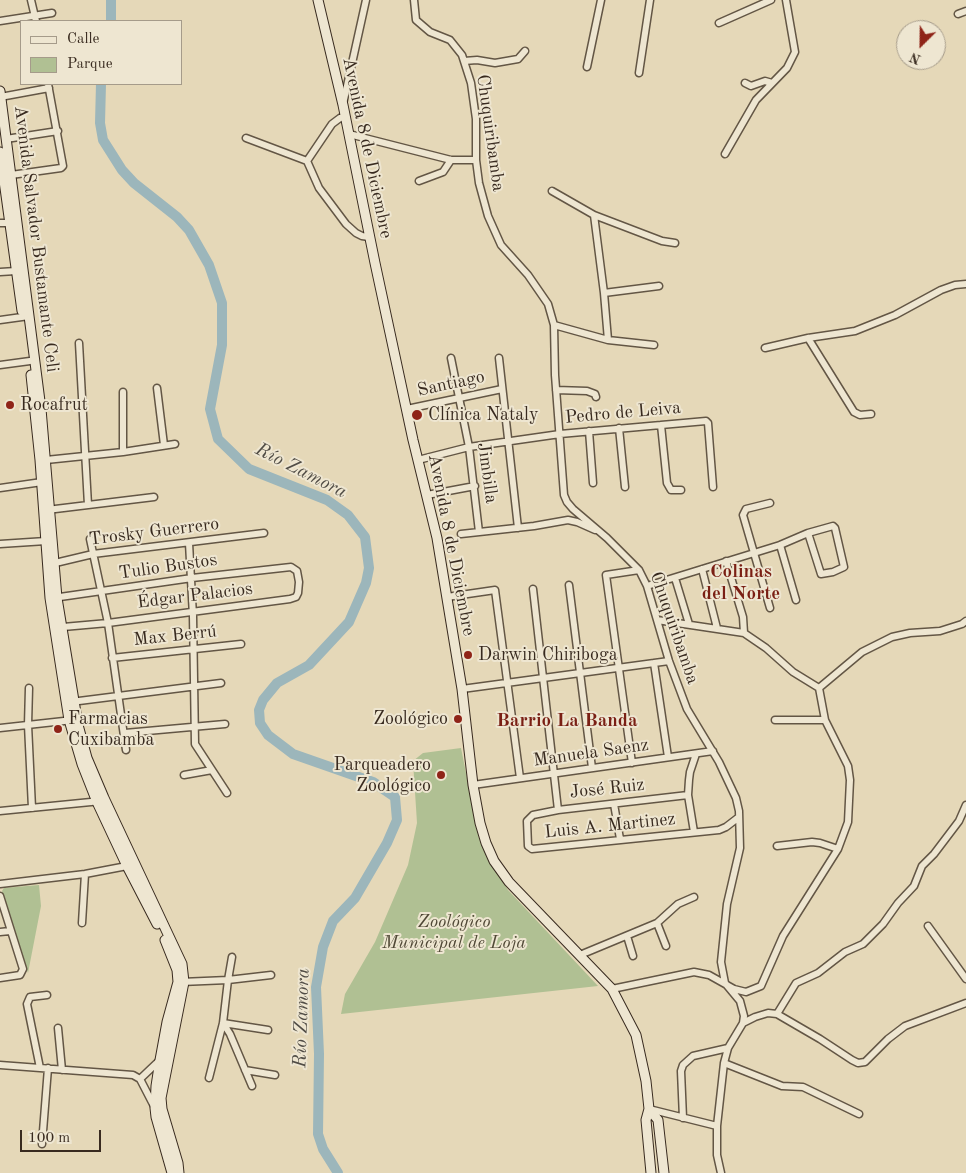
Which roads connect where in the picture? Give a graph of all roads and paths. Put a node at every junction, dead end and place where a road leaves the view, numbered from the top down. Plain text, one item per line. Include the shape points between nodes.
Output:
1 (31, 0) edge
2 (318, 0) edge
3 (366, 0) edge
4 (414, 0) edge
5 (601, 0) edge
6 (650, 0) edge
7 (771, 0) edge
8 (786, 0) edge
9 (760, 2) edge
10 (966, 11) edge
11 (52, 14) dead end
12 (958, 14) dead end
13 (35, 19) edge
14 (0, 21) edge
15 (719, 23) dead end
16 (525, 51) dead end
17 (464, 61) junction
18 (587, 67) dead end
19 (639, 73) dead end
20 (745, 83) dead end
21 (772, 84) junction
22 (49, 86) edge
23 (0, 95) edge
24 (343, 105) junction
25 (345, 117) junction
26 (58, 131) junction
27 (349, 134) junction
28 (6, 138) junction
29 (246, 138) dead end
30 (0, 152) edge
31 (724, 154) dead end
32 (451, 160) junction
33 (476, 160) junction
34 (307, 161) junction
35 (5, 175) edge
36 (419, 181) dead end
37 (552, 191) dead end
38 (594, 215) junction
39 (8, 220) edge
40 (369, 237) junction
41 (675, 243) dead end
42 (16, 271) junction
43 (0, 272) edge
44 (966, 284) edge
45 (659, 286) dead end
46 (604, 293) junction
47 (26, 316) junction
48 (0, 320) edge
49 (554, 325) junction
50 (808, 338) junction
51 (608, 340) junction
52 (79, 343) dead end
53 (654, 345) dead end
54 (765, 348) dead end
55 (451, 358) dead end
56 (499, 358) dead end
57 (30, 361) junction
58 (0, 365) edge
59 (157, 388) dead end
60 (502, 389) junction
61 (556, 390) junction
62 (123, 392) dead end
63 (458, 397) junction
64 (596, 397) dead end
65 (407, 408) junction
66 (38, 409) junction
67 (871, 414) dead end
68 (661, 425) junction
69 (619, 428) junction
70 (589, 431) junction
71 (560, 434) junction
72 (507, 441) junction
73 (175, 444) dead end
74 (164, 445) junction
75 (469, 447) junction
76 (123, 452) junction
77 (84, 457) junction
78 (46, 460) junction
79 (418, 460) junction
80 (42, 482) junction
81 (593, 483) dead end
82 (475, 486) junction
83 (625, 487) dead end
84 (713, 487) dead end
85 (0, 488) edge
86 (681, 490) dead end
87 (427, 495) junction
88 (154, 497) dead end
89 (770, 503) dead end
90 (88, 505) junction
91 (47, 510) junction
92 (518, 528) junction
93 (479, 532) junction
94 (600, 532) junction
95 (264, 533) dead end
96 (808, 533) junction
97 (461, 534) dead end
98 (90, 539) dead end
99 (46, 541) junction
100 (189, 543) junction
101 (0, 544) edge
102 (780, 545) junction
103 (753, 552) junction
104 (93, 554) junction
105 (726, 561) junction
106 (51, 564) junction
107 (291, 567) joint
108 (702, 569) junction
109 (639, 570) junction
110 (192, 578) junction
111 (675, 578) junction
112 (569, 585) dead end
113 (647, 586) junction
114 (533, 589) dead end
115 (101, 592) junction
116 (447, 597) junction
117 (53, 598) junction
118 (796, 600) dead end
119 (770, 608) dead end
120 (192, 611) junction
121 (657, 620) junction
122 (966, 621) edge
123 (108, 623) junction
124 (689, 624) junction
125 (63, 627) junction
126 (717, 628) junction
127 (744, 632) junction
128 (241, 644) dead end
129 (194, 649) junction
130 (112, 658) junction
131 (669, 661) junction
132 (654, 663) junction
133 (619, 668) junction
134 (580, 673) junction
135 (543, 678) junction
136 (221, 683) dead end
137 (507, 683) junction
138 (28, 688) dead end
139 (194, 688) junction
140 (819, 688) junction
141 (462, 690) junction
142 (118, 695) junction
143 (71, 702) junction
144 (73, 720) junction
145 (775, 720) dead end
146 (825, 720) junction
147 (28, 724) junction
148 (225, 724) dead end
149 (194, 726) junction
150 (0, 728) edge
151 (125, 733) junction
152 (126, 750) dead end
153 (713, 751) junction
154 (696, 754) junction
155 (668, 758) junction
156 (632, 763) junction
157 (592, 768) junction
158 (212, 770) junction
159 (554, 774) junction
160 (184, 775) dead end
161 (520, 778) junction
162 (473, 785) junction
163 (227, 793) dead end
164 (688, 795) junction
165 (101, 801) junction
166 (614, 804) junction
167 (966, 805) edge
168 (32, 808) junction
169 (558, 810) junction
170 (0, 811) edge
171 (739, 816) junction
172 (694, 832) junction
173 (620, 839) junction
174 (778, 846) dead end
175 (530, 848) joint
176 (838, 849) junction
177 (127, 866) junction
178 (85, 874) junction
179 (0, 884) edge
180 (0, 896) edge
181 (694, 898) dead end
182 (82, 923) dead end
183 (657, 923) junction
184 (928, 926) dead end
185 (10, 931) junction
186 (0, 932) edge
187 (627, 936) junction
188 (666, 946) dead end
189 (580, 955) junction
190 (633, 956) dead end
191 (232, 957) dead end
192 (272, 975) dead end
193 (0, 978) edge
194 (966, 979) edge
195 (228, 980) junction
196 (181, 982) junction
197 (725, 983) junction
198 (612, 990) junction
199 (47, 995) dead end
200 (966, 1003) edge
201 (777, 1014) junction
202 (172, 1023) junction
203 (743, 1023) junction
204 (223, 1024) junction
205 (58, 1028) dead end
206 (268, 1030) dead end
207 (728, 1048) junction
208 (160, 1060) junction
209 (724, 1063) junction
210 (0, 1065) edge
211 (40, 1068) junction
212 (48, 1068) junction
213 (62, 1070) junction
214 (245, 1070) junction
215 (275, 1075) dead end
216 (209, 1078) dead end
217 (140, 1079) junction
218 (252, 1086) dead end
219 (159, 1108) junction
220 (650, 1109) junction
221 (859, 1114) dead end
222 (683, 1118) junction
223 (717, 1126) junction
224 (42, 1144) dead end
225 (172, 1173) edge
226 (179, 1173) edge
227 (651, 1173) edge
228 (664, 1173) edge
229 (721, 1173) edge

1 - 13 street
2 - 24 main road, Avenida 8 de Diciembre
3 - 24 street
4 - 17 street, Chuquiribamba via 416,20 430,32 450,40
5 - 18 street
6 - 19 street
7 - 9 street
8 - 21 street via 795,52 787,68
9 - 15 street
10 - 12 street
11 - 13 street
13 - 14 street
16 - 17 street via 518,59 495,63
17 - 33 street, Chuquiribamba via 476,119
20 - 21 street via 751,86 765,81
21 - 31 street via 752,105
22 - 23 street
22 - 26 street
23 - 28 main road, Avenida Salvador Bustamante Celi
24 - 25 main road, Avenida 8 de Diciembre
25 - 27 main road, Avenida 8 de Diciembre
25 - 34 street via 332,124
26 - 28 street
26 - 35 street via 61,168
27 - 32 street
27 - 40 main road, Avenida 8 de Diciembre
28 - 35 main road, Avenida Salvador Bustamante Celi
29 - 34 street
30 - 35 main road, Avenida Salvador Bustamante Celi
32 - 33 street
32 - 36 street via 442,172
33 - 49 street, Chuquiribamba via 488,216 501,245 548,304
34 - 40 street via 319,188 346,224 356,233
35 - 39 main road, Avenida Salvador Bustamante Celi
37 - 38 street
38 - 41 street
38 - 46 street
39 - 42 main road, Avenida Salvador Bustamante Celi
39 - 47 main road, Avenida Salvador Bustamante Celi
40 - 65 main road, Avenida 8 de Diciembre
42 - 43 street
42 - 47 main road, Avenida Salvador Bustamante Celi
44 - 50 street via 941,290 895,315 855,331
45 - 46 street
46 - 51 street
47 - 48 street
47 - 57 main road, Avenida Salvador Bustamante Celi
47 - 66 main road, Avenida Salvador Bustamante Celi
49 - 51 street
49 - 61 street, Chuquiribamba
50 - 54 street
50 - 67 street via 854,412
51 - 53 street
52 - 77 street
55 - 63 street, Jimbilla
56 - 60 street
57 - 58 street
57 - 66 main road, Avenida Salvador Bustamante Celi
59 - 74 street
60 - 63 street, Santiago
60 - 72 street
61 - 64 street via 587,391
61 - 71 street, Chuquiribamba
62 - 76 street
63 - 65 street, Santiago
63 - 75 street, Jimbilla
65 - 79 main road, Avenida 8 de Diciembre
66 - 78 main road, Avenida Salvador Bustamante Celi
66 - 80 main road, Avenida Salvador Bustamante Celi
68 - 69 street, Pedro de Leiva
68 - 84 street, Pedro de Leiva via 708,423
68 - 86 street via 667,484 671,490
69 - 70 street, Pedro de Leiva
69 - 83 street
70 - 71 street, Pedro de Leiva
70 - 81 street
71 - 72 street, Pedro de Leiva
71 - 94 street, Chuquiribamba via 564,495 567,502
72 - 75 street, Pedro de Leiva
72 - 92 street
73 - 74 street
74 - 76 street
75 - 79 street, Pedro de Leiva
75 - 82 street, Jimbilla
76 - 77 street
77 - 78 street
77 - 90 street
78 - 91 main road, Avenida Salvador Bustamante Celi
79 - 87 main road, Avenida 8 de Diciembre
80 - 85 street
80 - 91 main road, Avenida Salvador Bustamante Celi
82 - 87 street
82 - 93 street, Jimbilla
87 - 116 main road, Avenida 8 de Diciembre
88 - 90 street
89 - 103 street via 744,512
90 - 91 street
91 - 99 main road, Avenida Salvador Bustamante Celi
91 - 106 main road, Avenida Salvador Bustamante Celi
92 - 93 street
92 - 94 street via 568,520
93 - 97 street
94 - 109 street, Chuquiribamba
95 - 100 street, Trosky Guerrero
96 - 96 street via 833,526 845,566 821,574
96 - 102 street
98 - 104 street
99 - 101 street
99 - 106 main road, Avenida Salvador Bustamante Celi
100 - 104 street, Trosky Guerrero
100 - 110 street
102 - 103 street
102 - 118 street
103 - 105 street
103 - 119 street
104 - 106 street, Trosky Guerrero
104 - 115 street
105 - 108 street
105 - 127 street via 743,617
106 - 117 main road, Avenida Salvador Bustamante Celi
107 - 110 street, Tulio Bustos
107 - 120 street, Édgar Palacios via 297,571 299,588 296,596 290,599
108 - 111 street
108 - 126 street
109 - 113 street, Chuquiribamba
109 - 133 street via 606,575
110 - 115 street, Tulio Bustos
110 - 120 street
111 - 113 street
111 - 124 street
112 - 134 street
113 - 121 street, Chuquiribamba
114 - 135 street
115 - 117 street, Tulio Bustos
115 - 123 street
116 - 137 street via 495,590
116 - 141 main road, Avenida 8 de Diciembre
117 - 125 main road, Avenida Salvador Bustamante Celi
117 - 143 main road, Avenida Salvador Bustamante Celi
120 - 123 street, Édgar Palacios
120 - 129 street
121 - 124 street
121 - 131 street, Chuquiribamba
122 - 140 street via 940,631 892,637 862,652
123 - 125 street, Édgar Palacios
123 - 130 street
124 - 126 street
125 - 143 main road, Avenida Salvador Bustamante Celi
126 - 127 street
127 - 140 street via 793,672
128 - 129 street, Max Berrú
129 - 130 street, Max Berrú
129 - 139 street
130 - 142 street
131 - 132 street
131 - 153 street, Chuquiribamba via 687,709
132 - 133 street
132 - 155 street
133 - 134 street
133 - 156 street
134 - 135 street
134 - 157 street
135 - 137 street
135 - 159 street
136 - 139 street
137 - 141 street
137 - 161 street
138 - 147 street
139 - 142 street
139 - 149 street
140 - 146 street
141 - 162 main road, Avenida 8 de Diciembre
142 - 143 street
142 - 151 street
143 - 144 main road, Avenida Salvador Bustamante Celi
144 - 147 street
144 - 165 main road, Avenida Salvador Bustamante Celi via 82,764
145 - 146 street
146 - 176 street via 848,766 850,780 848,822
147 - 150 street
147 - 168 street
148 - 149 street
149 - 151 street
149 - 158 street via 194,744
151 - 152 street
153 - 154 street, Manuela Saenz
153 - 171 street, Chuquiribamba via 736,798
154 - 155 street, Manuela Saenz
154 - 164 street
155 - 156 street, Manuela Saenz
156 - 157 street, Manuela Saenz
157 - 159 street, Manuela Saenz
158 - 160 street
158 - 163 street
159 - 161 street, Manuela Saenz
159 - 169 street
161 - 162 street, Manuela Saenz
162 - 189 main road, Avenida 8 de Diciembre via 480,823 494,861 524,899
164 - 166 street, José Ruiz
164 - 172 street
165 - 168 street
165 - 177 main road, Avenida Salvador Bustamante Celi
165 - 196 main road, Avenida Salvador Bustamante Celi via 182,964
166 - 169 street, José Ruiz
166 - 173 street
167 - 201 street via 959,821 922,866 914,886 883,924 863,944 844,952 818,973 796,983
168 - 170 street
169 - 175 street, José Ruiz via 530,818
171 - 172 street, Luis A. Martinez via 719,830
171 - 197 street, Chuquiribamba via 740,848 721,946
172 - 173 street, Luis A. Martinez
173 - 175 street, Luis A. Martinez
174 - 176 street via 812,842
176 - 197 street via 783,936 761,986 746,992
177 - 178 street
177 - 196 main road, Avenida Salvador Bustamante Celi via 163,934
178 - 179 street
178 - 182 street
180 - 185 street
181 - 183 street via 678,904
183 - 187 street
183 - 188 street
184 - 194 street
185 - 186 street
185 - 193 street via 23,969 20,975
187 - 189 street
187 - 190 street
189 - 198 main road, Avenida 8 de Diciembre
191 - 195 street
192 - 195 street
195 - 196 street
195 - 204 street
196 - 202 main road, Avenida Salvador Bustamante Celi
197 - 198 street via 694,972
197 - 203 street, Chuquiribamba via 740,1001
198 - 220 main road, Avenida 8 de Diciembre via 636,1035
199 - 211 street via 30,997 27,1004
200 - 201 street via 905,1026 865,1062 858,1063
201 - 203 street via 756,1016
202 - 208 main road, Avenida Salvador Bustamante Celi
202 - 219 main road, Avenida Salvador Bustamante Celi
203 - 207 street
204 - 206 street
204 - 214 street
204 - 216 street
205 - 213 street
207 - 209 street
207 - 222 street via 692,1056 683,1064 680,1072
208 - 217 street
208 - 219 main road, Avenida Salvador Bustamante Celi via 156,1086
209 - 221 street via 782,1086 803,1087
209 - 223 street
210 - 211 street
211 - 212 street
212 - 213 street
212 - 224 street
213 - 217 street via 122,1073
214 - 215 street
214 - 218 street
217 - 219 street
219 - 225 main road, Avenida Salvador Bustamante Celi via 156,1116
219 - 226 main road, Avenida Salvador Bustamante Celi
220 - 222 street
220 - 227 main road, Avenida 8 de Diciembre via 646,1120
220 - 228 main road, Avenida 8 de Diciembre via 658,1120
222 - 223 street
223 - 229 street

